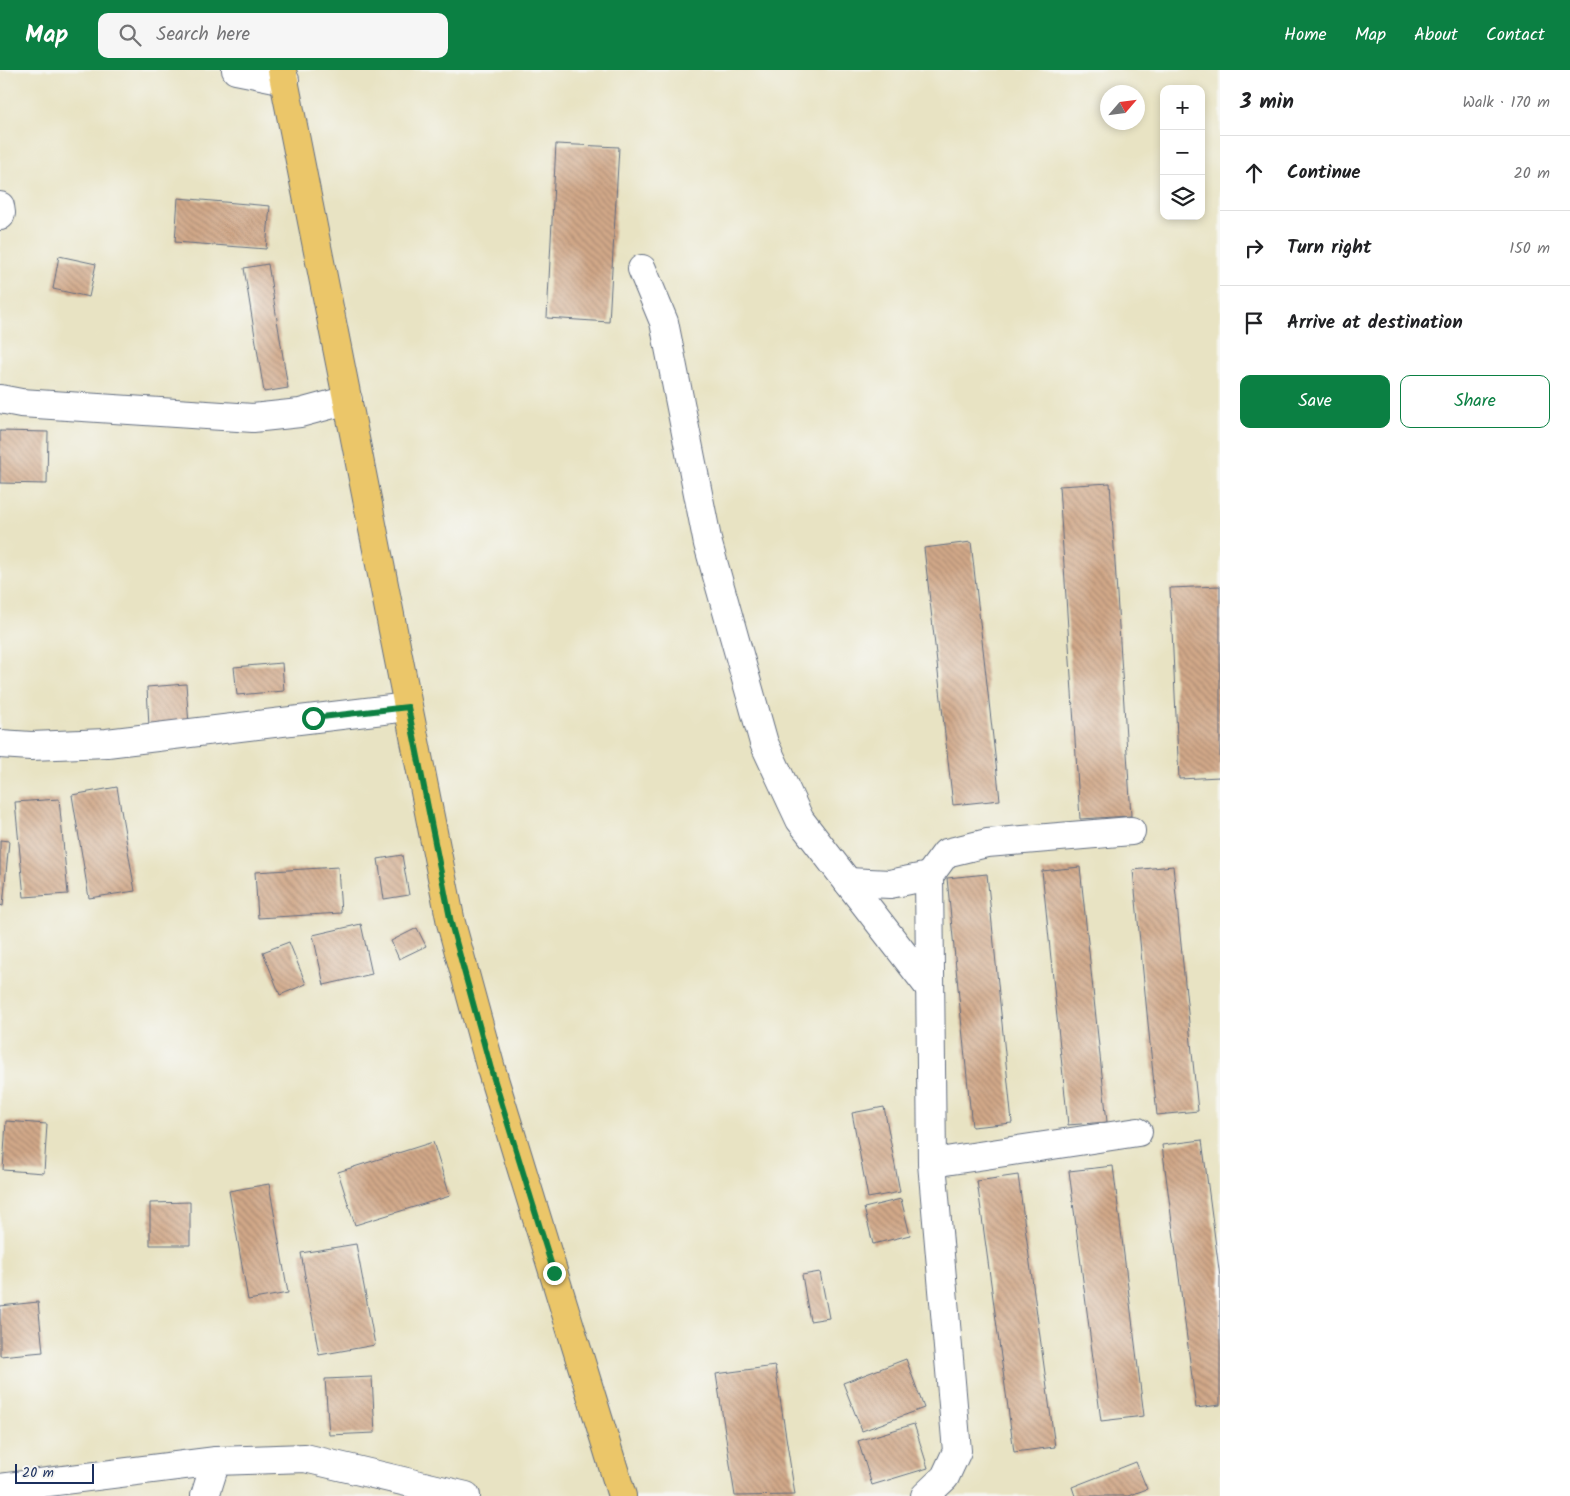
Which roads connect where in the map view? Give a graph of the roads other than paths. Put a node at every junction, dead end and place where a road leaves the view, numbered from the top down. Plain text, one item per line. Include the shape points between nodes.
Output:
1 (236, 70) edge
2 (283, 75) edge
3 (0, 206) edge
4 (0, 216) edge
5 (642, 268) dead end
6 (0, 399) edge
7 (348, 400) junction
8 (408, 707) junction
9 (0, 744) edge
10 (1131, 831) dead end
11 (929, 876) junction
12 (848, 882) junction
13 (929, 987) junction
14 (1138, 1132) dead end
15 (932, 1163) junction
16 (216, 1461) junction
17 (0, 1488) edge
18 (205, 1496) edge
19 (466, 1496) edge
20 (622, 1496) edge
21 (926, 1496) edge

1 - 2 street
2 - 7 main road
3 - 4 street
5 - 12 street via 664,322 708,544 764,743 800,820
6 - 7 street via 252,418 300,413
7 - 8 main road
8 - 9 street via 107,743
8 - 20 main road via 451,923 491,1069
10 - 11 street via 987,843 946,853
11 - 12 street via 890,884
11 - 13 street
12 - 13 street
13 - 15 street
14 - 15 street
15 - 21 street via 957,1451 945,1477
16 - 17 street
16 - 18 street
16 - 19 street via 305,1458

